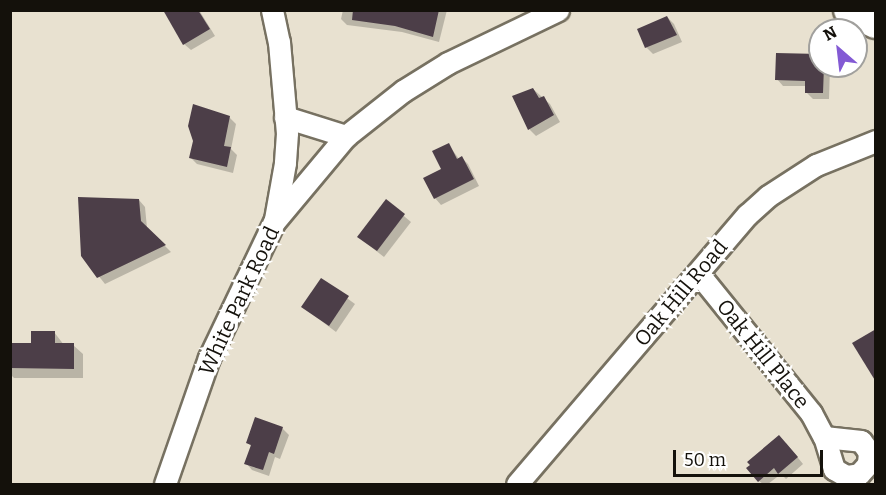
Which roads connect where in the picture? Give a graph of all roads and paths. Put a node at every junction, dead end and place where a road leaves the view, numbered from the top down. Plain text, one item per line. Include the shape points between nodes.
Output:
1 (272, 10) edge
2 (558, 10) edge
3 (849, 10) edge
4 (876, 23) edge
5 (285, 117) junction
6 (346, 136) junction
7 (876, 141) edge
8 (274, 222) junction
9 (698, 273) junction
10 (824, 437) dead end
11 (165, 484) edge
12 (517, 484) edge

1 - 5 street via 279,42
2 - 6 street, White Park Road via 448,63 402,92
3 - 4 street
5 - 6 street
5 - 8 street via 285,163
6 - 8 street, White Park Road
7 - 9 street, Oak Hill Road via 816,165 768,196
8 - 11 street, White Park Road via 209,358
9 - 10 street, Oak Hill Place via 811,413
9 - 12 street, Oak Hill Road

